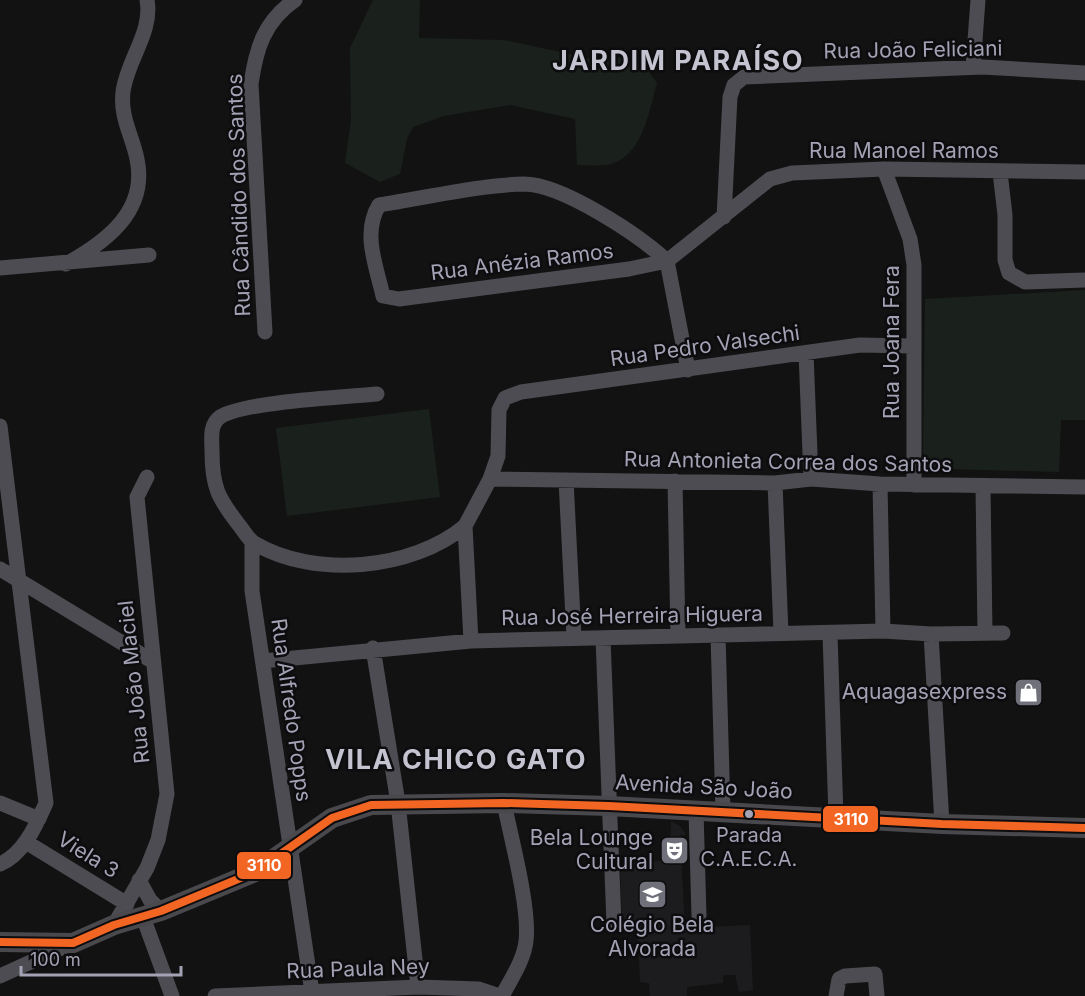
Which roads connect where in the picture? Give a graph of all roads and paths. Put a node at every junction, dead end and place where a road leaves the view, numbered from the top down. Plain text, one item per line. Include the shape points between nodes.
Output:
1 (147, 0) edge
2 (295, 0) edge
3 (978, 0) edge
4 (973, 67) junction
5 (1085, 73) edge
6 (884, 169) junction
7 (1000, 172) junction
8 (1085, 172) edge
9 (724, 218) junction
10 (114, 233) junction
11 (149, 255) dead end
12 (124, 258) junction
13 (667, 261) junction
14 (66, 264) junction
15 (0, 268) edge
16 (1085, 280) edge
17 (266, 332) dead end
18 (912, 346) junction
19 (806, 353) junction
20 (688, 370) junction
21 (377, 394) dead end
22 (0, 426) edge
23 (147, 477) dead end
24 (490, 479) junction
25 (811, 479) junction
26 (566, 480) junction
27 (675, 482) junction
28 (775, 483) junction
29 (880, 484) junction
30 (914, 485) junction
31 (983, 486) junction
32 (1085, 487) edge
33 (465, 526) junction
34 (252, 542) junction
35 (0, 569) edge
36 (19, 581) junction
37 (882, 631) junction
38 (781, 633) junction
39 (985, 633) junction
40 (1003, 633) dead end
41 (830, 634) junction
42 (931, 634) junction
43 (718, 635) junction
44 (678, 636) junction
45 (574, 638) junction
46 (603, 638) junction
47 (471, 641) junction
48 (373, 648) junction
49 (152, 661) junction
50 (263, 661) junction
51 (0, 803) edge
52 (398, 803) junction
53 (504, 803) junction
54 (609, 806) junction
55 (723, 810) junction
56 (696, 811) junction
57 (836, 817) junction
58 (39, 819) junction
59 (942, 824) junction
60 (1085, 828) edge
61 (26, 842) junction
62 (290, 849) junction
63 (0, 864) edge
64 (139, 880) junction
65 (127, 903) junction
66 (152, 914) junction
67 (699, 916) dead end
68 (614, 924) dead end
69 (114, 925) junction
70 (0, 942) edge
71 (73, 943) junction
72 (0, 976) edge
73 (418, 987) junction
74 (312, 992) junction
75 (172, 996) edge
76 (216, 996) edge
77 (501, 996) edge
78 (836, 996) edge
79 (877, 996) edge

1 - 10 street via 147,24 123,92 124,123 137,159 139,179 134,204
2 - 17 street, Rua Cândido dos Santos via 268,24 256,50 251,84
3 - 4 street
4 - 5 street, Rua João Feliciani
4 - 9 street, Rua João Feliciani via 744,77 734,85 729,97
6 - 7 street, Rua Manoel Ramos
6 - 9 street, Rua Manoel Ramos via 792,173 770,179
6 - 18 street, Rua Joana Fera via 910,239 914,265
7 - 8 street, Rua Manoel Ramos
7 - 16 street via 1009,273 1025,282
9 - 13 street, Rua Manoel Ramos
10 - 12 street
10 - 14 street
11 - 12 street
12 - 14 street
13 - 13 street, Rua Anézia Ramos via 645,241 551,188 525,184 380,205 371,218 369,233 383,296 399,299
13 - 20 street
14 - 15 street
18 - 19 street, Rua Pedro Valsechi via 860,345
18 - 30 street, Rua Joana Fera
19 - 20 street, Rua Pedro Valsechi
19 - 25 street
20 - 24 street, Rua Pedro Valsechi via 521,392 505,398 499,410 498,456
21 - 34 street via 241,409 217,419 212,429 215,489
22 - 36 street
23 - 49 street, Rua João Maciel via 137,497
24 - 26 street, Rua Antonieta Correa dos Santos
24 - 33 street
25 - 28 street, Rua Antonieta Correa dos Santos
25 - 29 street, Rua Antonieta Correa dos Santos
26 - 27 street, Rua Antonieta Correa dos Santos
26 - 45 street
27 - 28 street, Rua Antonieta Correa dos Santos
27 - 44 street
28 - 38 street
29 - 30 street, Rua Antonieta Correa dos Santos
29 - 37 street
30 - 31 street, Rua Antonieta Correa dos Santos
31 - 32 street, Rua Antonieta Correa dos Santos
31 - 39 street
33 - 34 street via 423,551 367,564 320,563 276,553
33 - 47 street
34 - 50 street, Rua Alfredo Popps via 252,591
35 - 36 street
36 - 49 street
36 - 58 street via 46,803
37 - 41 street, Rua José Herreira Higuera
37 - 42 street, Rua José Herreira Higuera
38 - 41 street, Rua José Herreira Higuera
38 - 43 street, Rua José Herreira Higuera
39 - 40 street, Rua José Herreira Higuera
39 - 42 street, Rua José Herreira Higuera
41 - 57 street
42 - 59 street
43 - 44 street, Rua José Herreira Higuera
43 - 55 street
44 - 46 street, Rua José Herreira Higuera
45 - 46 street, Rua José Herreira Higuera
45 - 47 street, Rua José Herreira Higuera
46 - 54 street
47 - 48 street, Rua José Herreira Higuera
48 - 50 street, Rua José Herreira Higuera
48 - 52 street
49 - 64 street, Rua João Maciel via 166,794 158,840
50 - 62 street, Rua Alfredo Popps
51 - 58 street
52 - 53 main road, Avenida São João
52 - 62 main road, Avenida São João via 350,810 332,818
52 - 73 street
53 - 54 main road, Avenida São João
53 - 77 street via 526,941
54 - 56 main road, Avenida São João
54 - 68 street
55 - 56 main road, Avenida São João
55 - 57 main road, Avenida São João
56 - 67 street
57 - 59 main road, Avenida São João
58 - 61 street
59 - 60 main road, Avenida São João
61 - 63 street
61 - 65 street, Viela 3
62 - 66 main road, Avenida São João via 255,872
62 - 74 street, Rua Alfredo Popps
64 - 65 street, Rua João Maciel
64 - 66 street via 150,900
65 - 69 street, Rua João Maciel
66 - 69 main road, Avenida São João
66 - 75 street
69 - 71 main road, Avenida São João
70 - 71 main road
71 - 72 street, Avenida São João
73 - 74 street, Rua Paula Ney
73 - 77 street, Rua Paula Ney via 479,989
74 - 76 street, Rua Paula Ney
78 - 79 street via 839,980 845,976 875,974

